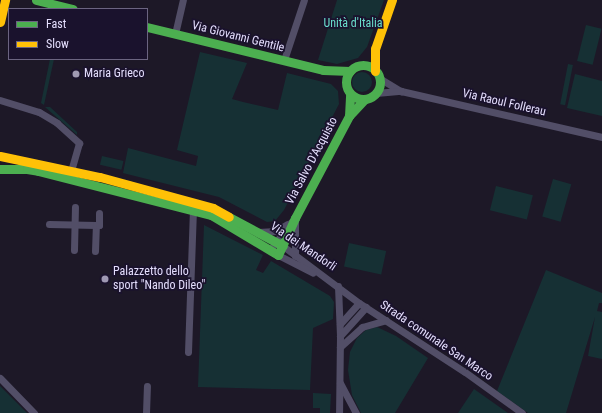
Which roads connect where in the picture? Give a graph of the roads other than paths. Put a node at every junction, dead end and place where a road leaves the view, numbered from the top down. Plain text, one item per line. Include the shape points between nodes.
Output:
1 (5, 0) edge
2 (36, 0) edge
3 (183, 0) edge
4 (304, 0) edge
5 (392, 0) edge
6 (71, 6) edge
7 (0, 22) edge
8 (148, 27) edge
9 (175, 34) junction
10 (375, 49) junction
11 (284, 60) junction
12 (360, 65) junction
13 (323, 70) junction
14 (350, 71) junction
15 (377, 74) junction
16 (346, 83) junction
17 (401, 91) junction
18 (376, 93) junction
19 (350, 94) junction
20 (365, 99) junction
21 (0, 100) edge
22 (349, 116) junction
23 (602, 137) edge
24 (0, 155) edge
25 (0, 169) edge
26 (71, 171) junction
27 (193, 206) junction
28 (75, 207) dead end
29 (99, 213) dead end
30 (295, 218) junction
31 (49, 224) dead end
32 (75, 224) junction
33 (96, 225) junction
34 (258, 232) junction
35 (275, 241) junction
36 (283, 246) junction
37 (74, 250) dead end
38 (270, 250) junction
39 (95, 251) dead end
40 (278, 255) junction
41 (295, 256) junction
42 (338, 286) junction
43 (359, 302) junction
44 (366, 307) junction
45 (386, 320) junction
46 (340, 324) junction
47 (340, 336) junction
48 (340, 347) junction
49 (188, 352) dead end
50 (0, 378) edge
51 (339, 382) junction
52 (147, 386) dead end
53 (34, 413) edge
54 (146, 413) edge
55 (339, 413) edge
56 (356, 413) edge
57 (522, 413) edge

1 - 7 street
2 - 6 street
3 - 9 street
4 - 11 street
5 - 10 street
8 - 9 street, Via Giovanni Gentile
9 - 11 street, Via Giovanni Gentile
10 - 12 street
10 - 15 street
11 - 13 street, Via Giovanni Gentile
12 - 14 street
12 - 15 street via 368,66
13 - 14 street, Via Giovanni Gentile
13 - 16 street, Via Giovanni Gentile
14 - 16 street
15 - 17 street, Via Raoul Follerau
15 - 18 street via 380,86
16 - 19 street
17 - 18 street, Via Raoul Follerau
17 - 23 street, Via Raoul Follerau
18 - 20 street
19 - 20 street
19 - 22 street, Via Salvo D'Acquisto
20 - 22 street, Via Salvo D'Acquisto
21 - 26 street via 39,112 78,143
22 - 30 street, Via Salvo D'Acquisto
24 - 26 street, Via dei Mandorli
25 - 27 street, Via dei Mandorli via 33,170
26 - 27 street, Via dei Mandorli
27 - 34 street, Via dei Mandorli via 213,208
27 - 38 street, Via dei Mandorli
27 - 49 street
28 - 32 street
29 - 33 street via 99,225
30 - 34 street via 276,231
30 - 35 street, Via Salvo D'Acquisto
30 - 36 street, Via Salvo D'Acquisto
30 - 41 street
31 - 32 street
32 - 33 street
32 - 37 street
33 - 39 street
34 - 35 street, Via dei Mandorli
35 - 36 street, Via dei Mandorli
35 - 38 street, Via Salvo D'Acquisto
36 - 40 street, Via Salvo D'Acquisto
36 - 41 street, Via dei Mandorli
38 - 40 street, Via dei Mandorli
40 - 42 street, Via dei Mandorli
41 - 42 street, Via dei Mandorli
42 - 43 street, Strada comunale San Marco
42 - 46 street
43 - 44 street, Strada comunale San Marco
43 - 46 street
44 - 45 street, Strada comunale San Marco
44 - 47 street
45 - 48 street via 362,327
45 - 57 street, Strada comunale San Marco
46 - 47 street
47 - 48 street
48 - 51 street
50 - 53 street
51 - 55 street
51 - 56 street
52 - 54 street

